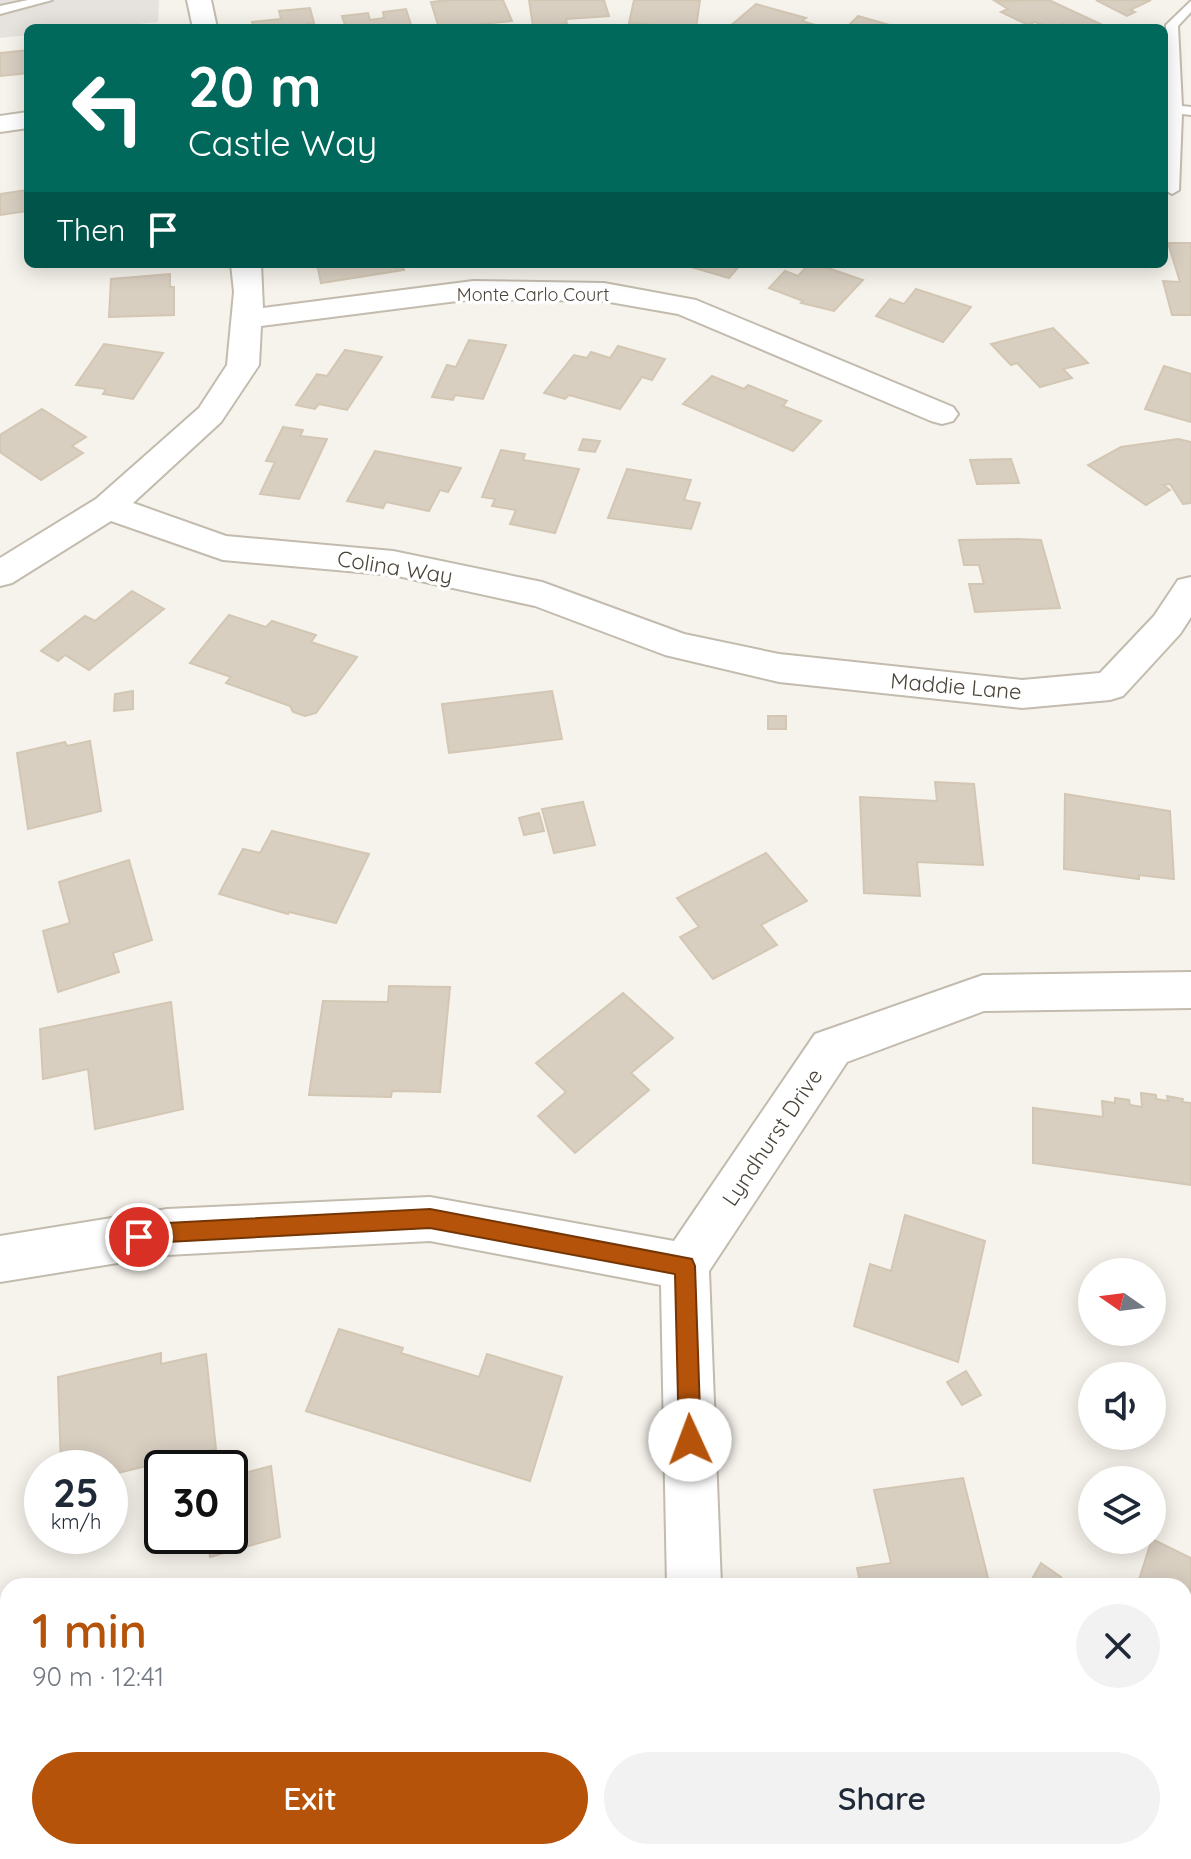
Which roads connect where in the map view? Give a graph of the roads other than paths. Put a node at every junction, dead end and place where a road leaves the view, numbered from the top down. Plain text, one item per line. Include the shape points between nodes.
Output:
1 (46, 0) edge
2 (199, 0) edge
3 (23, 2) edge
4 (1191, 5) edge
5 (0, 10) edge
6 (204, 24) edge
7 (1175, 109) junction
8 (1191, 111) edge
9 (24, 121) edge
10 (0, 124) edge
11 (1172, 190) dead end
12 (246, 268) edge
13 (248, 319) junction
14 (942, 414) dead end
15 (108, 507) junction
16 (4, 575) edge
17 (1191, 589) edge
18 (678, 646) joint
19 (1191, 990) edge
20 (0, 1259) edge
21 (685, 1266) junction
22 (694, 1578) edge

1 - 3 lane
2 - 6 street
3 - 5 lane
4 - 7 lane via 1172,25
7 - 8 lane
7 - 11 lane
9 - 10 street
12 - 13 street
13 - 14 street, Monte Carlo Court via 473,290 604,292 685,306
13 - 15 street via 243,365 210,415
15 - 16 street
15 - 18 street, Colina Way via 223,548 393,563 542,595
17 - 18 street, Maddie Lane via 1167,625 1110,686 1022,694 779,668
19 - 21 street, Lyndhurst Drive via 983,993 831,1048
20 - 21 street via 167,1232 430,1219
21 - 22 street

